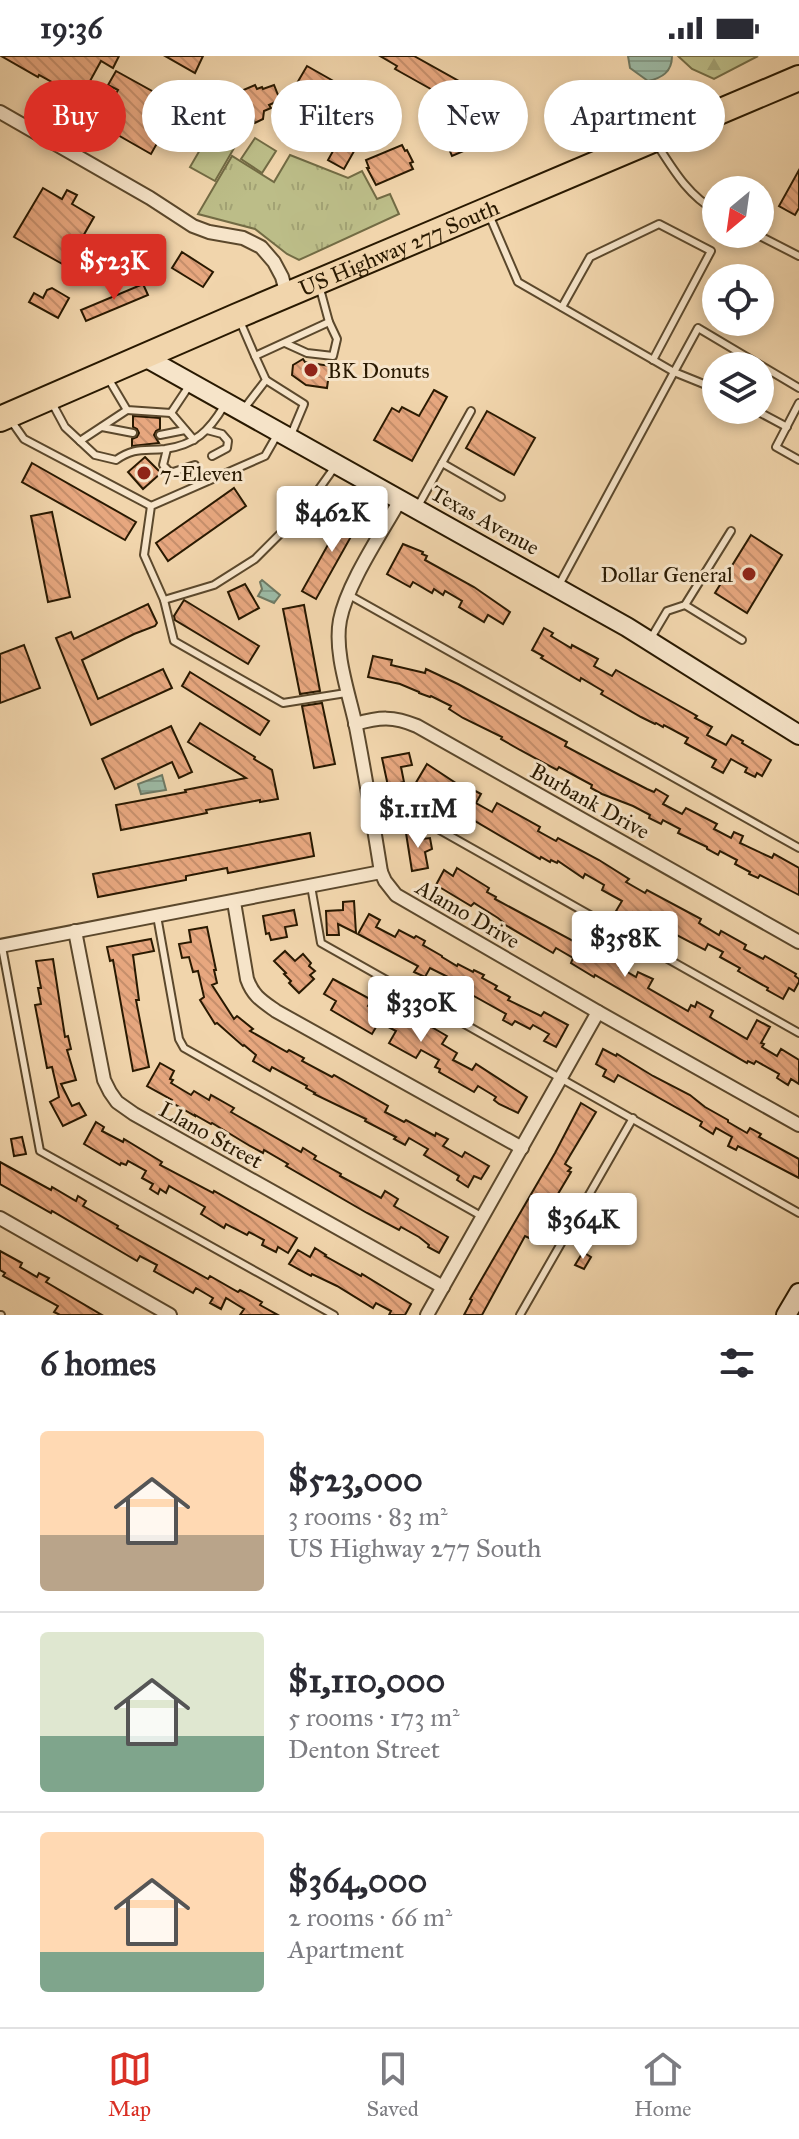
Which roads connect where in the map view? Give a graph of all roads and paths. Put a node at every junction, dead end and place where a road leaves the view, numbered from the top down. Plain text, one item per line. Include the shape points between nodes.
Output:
1 (799, 78) edge
2 (725, 110) edge
3 (0, 112) edge
4 (626, 152) edge
5 (662, 152) edge
6 (702, 203) edge
7 (488, 210) junction
8 (774, 243) edge
9 (799, 256) edge
10 (318, 282) junction
11 (287, 295) junction
12 (562, 307) junction
13 (237, 316) junction
14 (329, 322) junction
15 (285, 343) junction
16 (143, 356) junction
17 (255, 356) junction
18 (653, 360) junction
19 (674, 372) junction
20 (105, 373) junction
21 (266, 380) junction
22 (191, 383) junction
23 (702, 383) edge
24 (799, 388) edge
25 (50, 398) junction
26 (799, 403) edge
27 (233, 407) junction
28 (127, 410) junction
29 (471, 411) dead end
30 (171, 413) junction
31 (4, 418) edge
32 (774, 420) edge
33 (102, 427) junction
34 (787, 427) junction
35 (185, 430) junction
36 (207, 430) junction
37 (133, 433) dead end
38 (160, 435) dead end
39 (284, 436) junction
40 (194, 440) junction
41 (80, 441) junction
42 (167, 449) junction
43 (212, 456) dead end
44 (799, 460) edge
45 (442, 463) junction
46 (195, 465) dead end
47 (336, 465) junction
48 (501, 497) dead end
49 (408, 504) junction
50 (151, 506) junction
51 (731, 531) dead end
52 (557, 588) junction
53 (348, 595) junction
54 (164, 600) junction
55 (685, 605) junction
56 (742, 640) dead end
57 (649, 642) junction
58 (348, 693) junction
59 (355, 724) junction
60 (799, 734) edge
61 (367, 788) junction
62 (799, 848) edge
63 (381, 872) junction
64 (311, 886) junction
65 (234, 902) junction
66 (157, 916) junction
67 (75, 931) junction
68 (799, 942) edge
69 (1, 945) edge
70 (598, 1012) junction
71 (799, 1033) edge
72 (561, 1078) junction
73 (633, 1118) junction
74 (799, 1125) edge
75 (522, 1148) junction
76 (799, 1213) edge
77 (483, 1217) junction
78 (0, 1218) edge
79 (443, 1287) junction
80 (799, 1293) edge
81 (170, 1315) edge
82 (334, 1315) edge
83 (427, 1315) edge
84 (520, 1315) edge
85 (786, 1315) edge

1 - 2 highway, US Highway 277 South
3 - 11 street via 193,226 261,247 274,262
4 - 7 highway, US Highway 277 South
5 - 6 lane
7 - 10 highway, US Highway 277 South
7 - 12 lane via 518,282
8 - 9 lane
10 - 11 highway, US Highway 277 South
10 - 14 lane
11 - 13 highway, US Highway 277 South
12 - 18 lane
12 - 18 lane via 590,257 659,224 711,251
13 - 16 highway, US Highway 277 South
13 - 17 lane
14 - 15 lane
14 - 15 lane via 337,339 333,356
15 - 17 lane
16 - 20 highway, US Highway 277 South
16 - 22 street, Texas Avenue
17 - 21 lane
18 - 19 lane
19 - 23 lane
19 - 24 lane via 698,328
19 - 52 lane
20 - 25 highway, US Highway 277 South
20 - 28 lane
21 - 27 lane
21 - 39 lane via 304,404
22 - 27 street, Texas Avenue
22 - 30 lane
25 - 31 highway, US Highway 277 South
25 - 41 lane via 65,427
26 - 34 lane
27 - 36 lane
27 - 39 street, Texas Avenue
28 - 30 lane
28 - 33 lane
29 - 45 lane
30 - 35 lane
31 - 50 lane via 24,439
32 - 34 lane
33 - 37 lane
33 - 41 lane
34 - 44 lane via 776,447
35 - 38 lane
35 - 40 lane
36 - 40 lane
36 - 43 lane via 228,441 227,448
39 - 47 street, Texas Avenue
39 - 50 lane via 265,456
40 - 42 lane
41 - 42 lane via 95,455 116,460 129,450
42 - 46 lane via 163,465 169,471
45 - 48 lane
45 - 49 lane
47 - 49 street, Texas Avenue
47 - 54 lane via 304,510 255,559 214,585
49 - 52 street, Texas Avenue
49 - 53 street
50 - 54 lane via 144,555
51 - 55 lane
52 - 57 street, Texas Avenue
53 - 58 street via 339,641
53 - 62 lane
54 - 58 lane via 174,641 283,703
55 - 56 lane
55 - 57 lane via 667,611
57 - 60 street, Texas Avenue
58 - 59 street
59 - 61 street
59 - 68 street, Burbank Drive via 378,718 417,726
61 - 63 street
61 - 71 lane
63 - 64 street
63 - 70 street, Alamo Drive via 396,895
64 - 65 street
64 - 72 lane via 321,943
65 - 66 street
65 - 75 street via 247,979 261,1000
66 - 67 street
66 - 77 lane via 184,1048
67 - 69 street
67 - 79 street, Llano Street via 98,1057 117,1102
69 - 82 lane via 40,1151
70 - 72 street
70 - 74 street, Alamo Drive
72 - 73 lane
72 - 75 street
73 - 76 lane
73 - 84 lane
75 - 77 street
77 - 79 street
78 - 81 street
79 - 83 street
80 - 85 street

